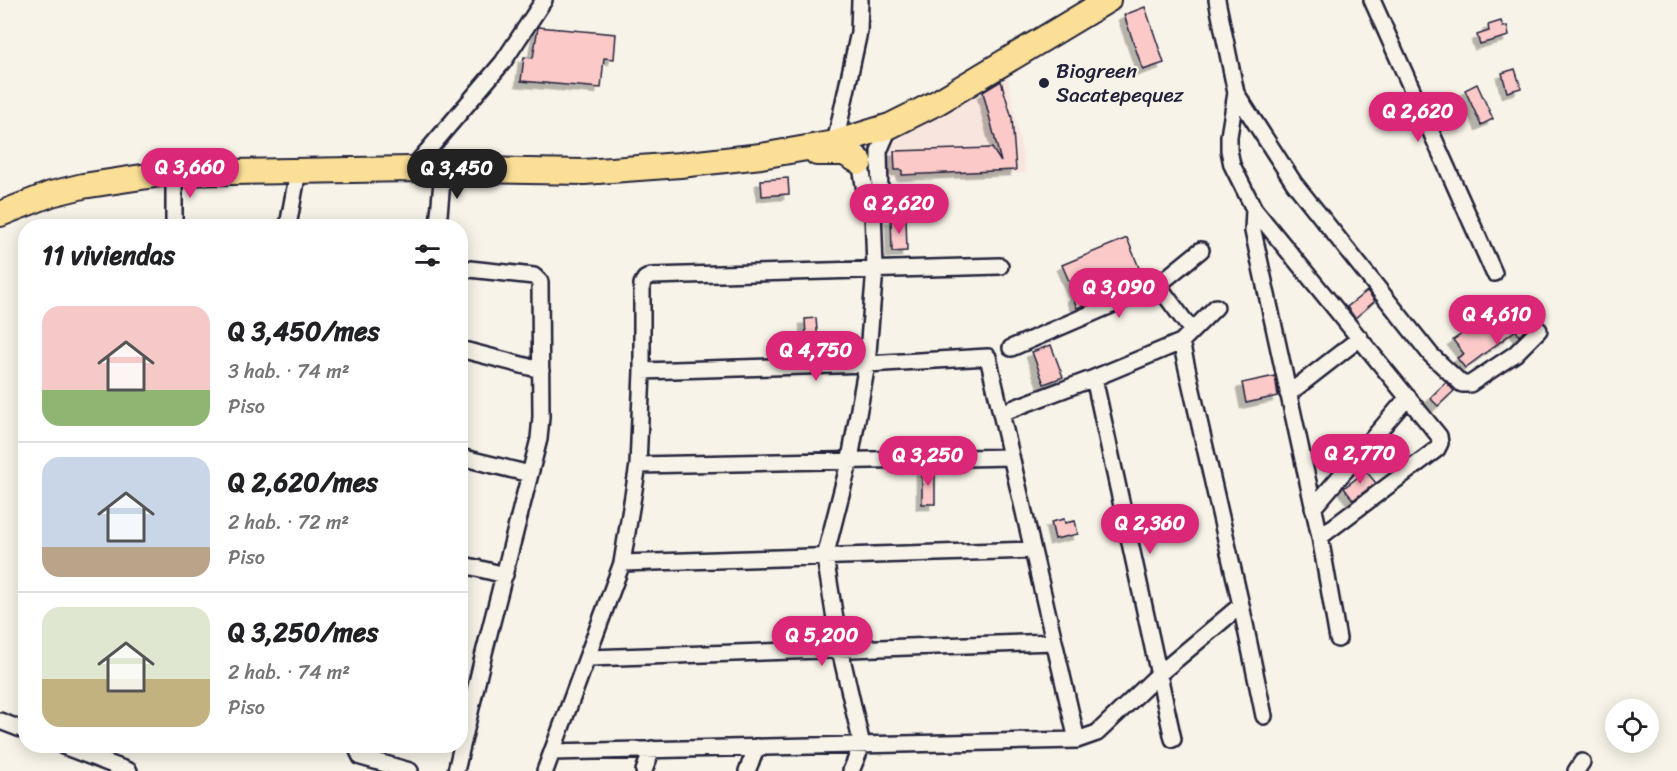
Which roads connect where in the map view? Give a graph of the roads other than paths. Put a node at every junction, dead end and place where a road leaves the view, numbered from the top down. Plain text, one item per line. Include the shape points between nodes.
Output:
1 (544, 0) edge
2 (860, 0) edge
3 (1108, 0) edge
4 (1217, 0) edge
5 (1372, 0) edge
6 (1236, 93) junction
7 (890, 126) junction
8 (845, 140) junction
9 (761, 156) junction
10 (412, 169) junction
11 (443, 170) junction
12 (298, 171) junction
13 (862, 171) junction
14 (174, 172) junction
15 (879, 178) junction
16 (873, 209) junction
17 (1254, 209) junction
18 (0, 214) edge
19 (174, 219) edge
20 (289, 219) edge
21 (439, 219) edge
22 (1201, 250) dead end
23 (1000, 266) dead end
24 (468, 269) edge
25 (875, 269) junction
26 (1494, 273) dead end
27 (1158, 285) junction
28 (1215, 307) dead end
29 (1539, 330) dead end
30 (1192, 331) junction
31 (1360, 338) junction
32 (1181, 342) junction
33 (1011, 348) dead end
34 (468, 351) edge
35 (867, 364) junction
36 (541, 370) junction
37 (642, 370) junction
38 (1094, 378) junction
39 (1288, 394) junction
40 (1408, 397) junction
41 (1001, 412) junction
42 (1011, 457) junction
43 (468, 459) edge
44 (850, 459) junction
45 (638, 465) junction
46 (530, 474) junction
47 (1313, 508) junction
48 (1320, 537) junction
49 (1033, 550) junction
50 (825, 557) junction
51 (622, 563) junction
52 (468, 566) edge
53 (505, 576) junction
54 (1241, 605) junction
55 (1338, 639) dead end
56 (1054, 642) junction
57 (840, 650) junction
58 (588, 658) junction
59 (1159, 674) junction
60 (1264, 716) dead end
61 (0, 721) edge
62 (468, 723) edge
63 (18, 728) edge
64 (1173, 739) dead end
65 (1077, 740) junction
66 (862, 745) junction
67 (757, 747) junction
68 (652, 749) junction
69 (552, 752) junction
70 (81, 753) edge
71 (359, 753) edge
72 (461, 753) edge
73 (129, 771) edge
74 (410, 771) edge
75 (456, 771) edge
76 (545, 771) edge
77 (644, 771) edge
78 (747, 771) edge
79 (851, 771) edge

1 - 10 street via 503,62
2 - 8 street
3 - 7 main road via 938,102
4 - 6 street
5 - 26 street
6 - 17 street via 1229,150 1232,165
6 - 29 street via 1310,204 1431,356 1462,384 1470,384 1515,354
7 - 8 main road
7 - 15 street via 879,151
8 - 9 main road
8 - 13 street
9 - 11 main road via 584,172
9 - 13 main road via 844,153
10 - 11 main road
10 - 12 main road
11 - 21 street
12 - 14 main road
12 - 20 street
13 - 15 street
13 - 16 street via 866,197
14 - 18 main road via 83,186
14 - 19 street
15 - 16 street via 880,195
16 - 25 street
17 - 31 street
17 - 39 street via 1253,231
22 - 27 street
23 - 25 street
24 - 36 street via 538,278
25 - 35 street
25 - 37 street via 651,276 642,284
27 - 30 street
27 - 33 street
28 - 30 street
30 - 32 street
31 - 39 street
31 - 40 street
32 - 38 street
32 - 54 street
34 - 36 street
35 - 37 street
35 - 41 street via 988,357
35 - 44 street
36 - 46 street via 539,439
37 - 45 street
38 - 41 street
38 - 59 street
39 - 47 street
40 - 47 street
40 - 48 street via 1439,436 1437,449
41 - 42 street
42 - 44 street
42 - 49 street
43 - 46 street
44 - 45 street
44 - 50 street
45 - 51 street
46 - 53 street
47 - 48 street
48 - 55 street
49 - 50 street
49 - 56 street
50 - 51 street
50 - 57 street
51 - 58 street
52 - 53 street
53 - 62 street
54 - 59 street
54 - 60 street
56 - 57 street
56 - 65 street
57 - 58 street
57 - 66 street
58 - 69 street
59 - 64 street
59 - 65 street via 1097,733
61 - 63 street
65 - 66 street
66 - 67 street
66 - 79 street
67 - 68 street
67 - 78 street
68 - 69 street
68 - 77 street
69 - 76 street
70 - 73 street
71 - 74 street via 361,757
72 - 75 street

